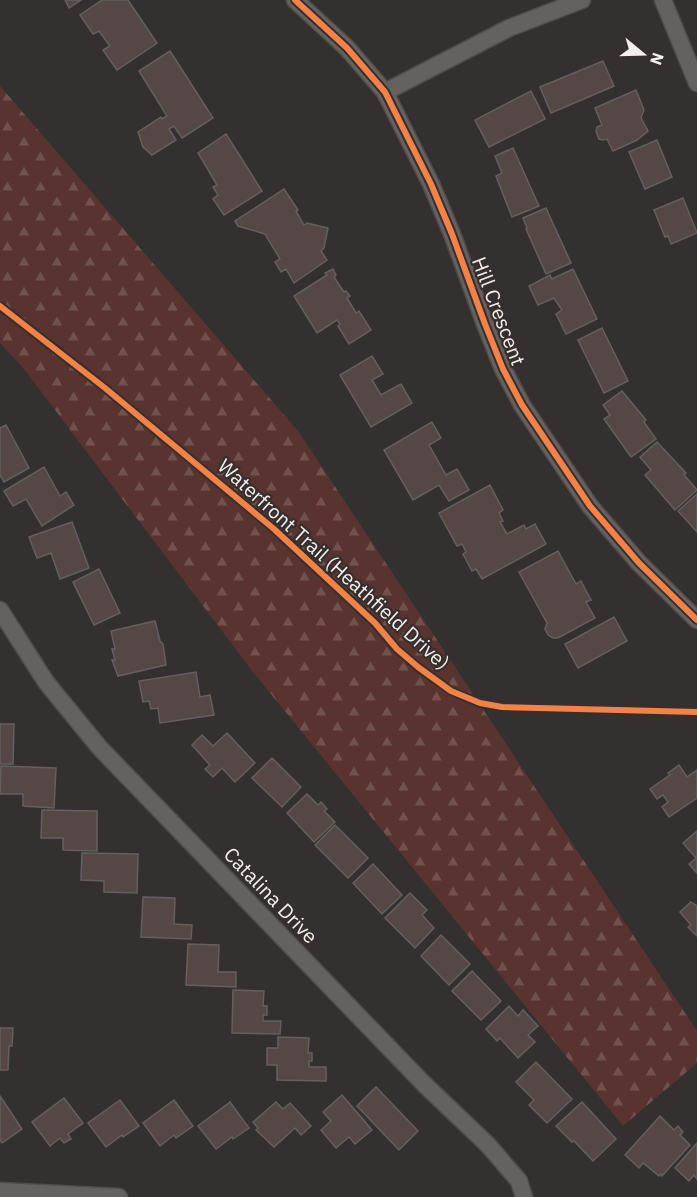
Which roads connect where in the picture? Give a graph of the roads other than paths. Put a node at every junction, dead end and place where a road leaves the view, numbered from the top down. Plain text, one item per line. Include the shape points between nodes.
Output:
1 (295, 0) edge
2 (582, 0) edge
3 (663, 0) edge
4 (697, 83) edge
5 (385, 92) junction
6 (0, 610) edge
7 (697, 620) edge
8 (0, 1191) edge
9 (119, 1197) edge
10 (524, 1197) edge

1 - 5 street, Hill Crescent via 347,48
2 - 5 street via 509,28
3 - 4 street
5 - 7 street, Hill Crescent via 431,184 488,333 522,405 590,506 639,563
6 - 10 street, Catalina Drive via 46,682 99,747 488,1145 519,1181
8 - 9 street

